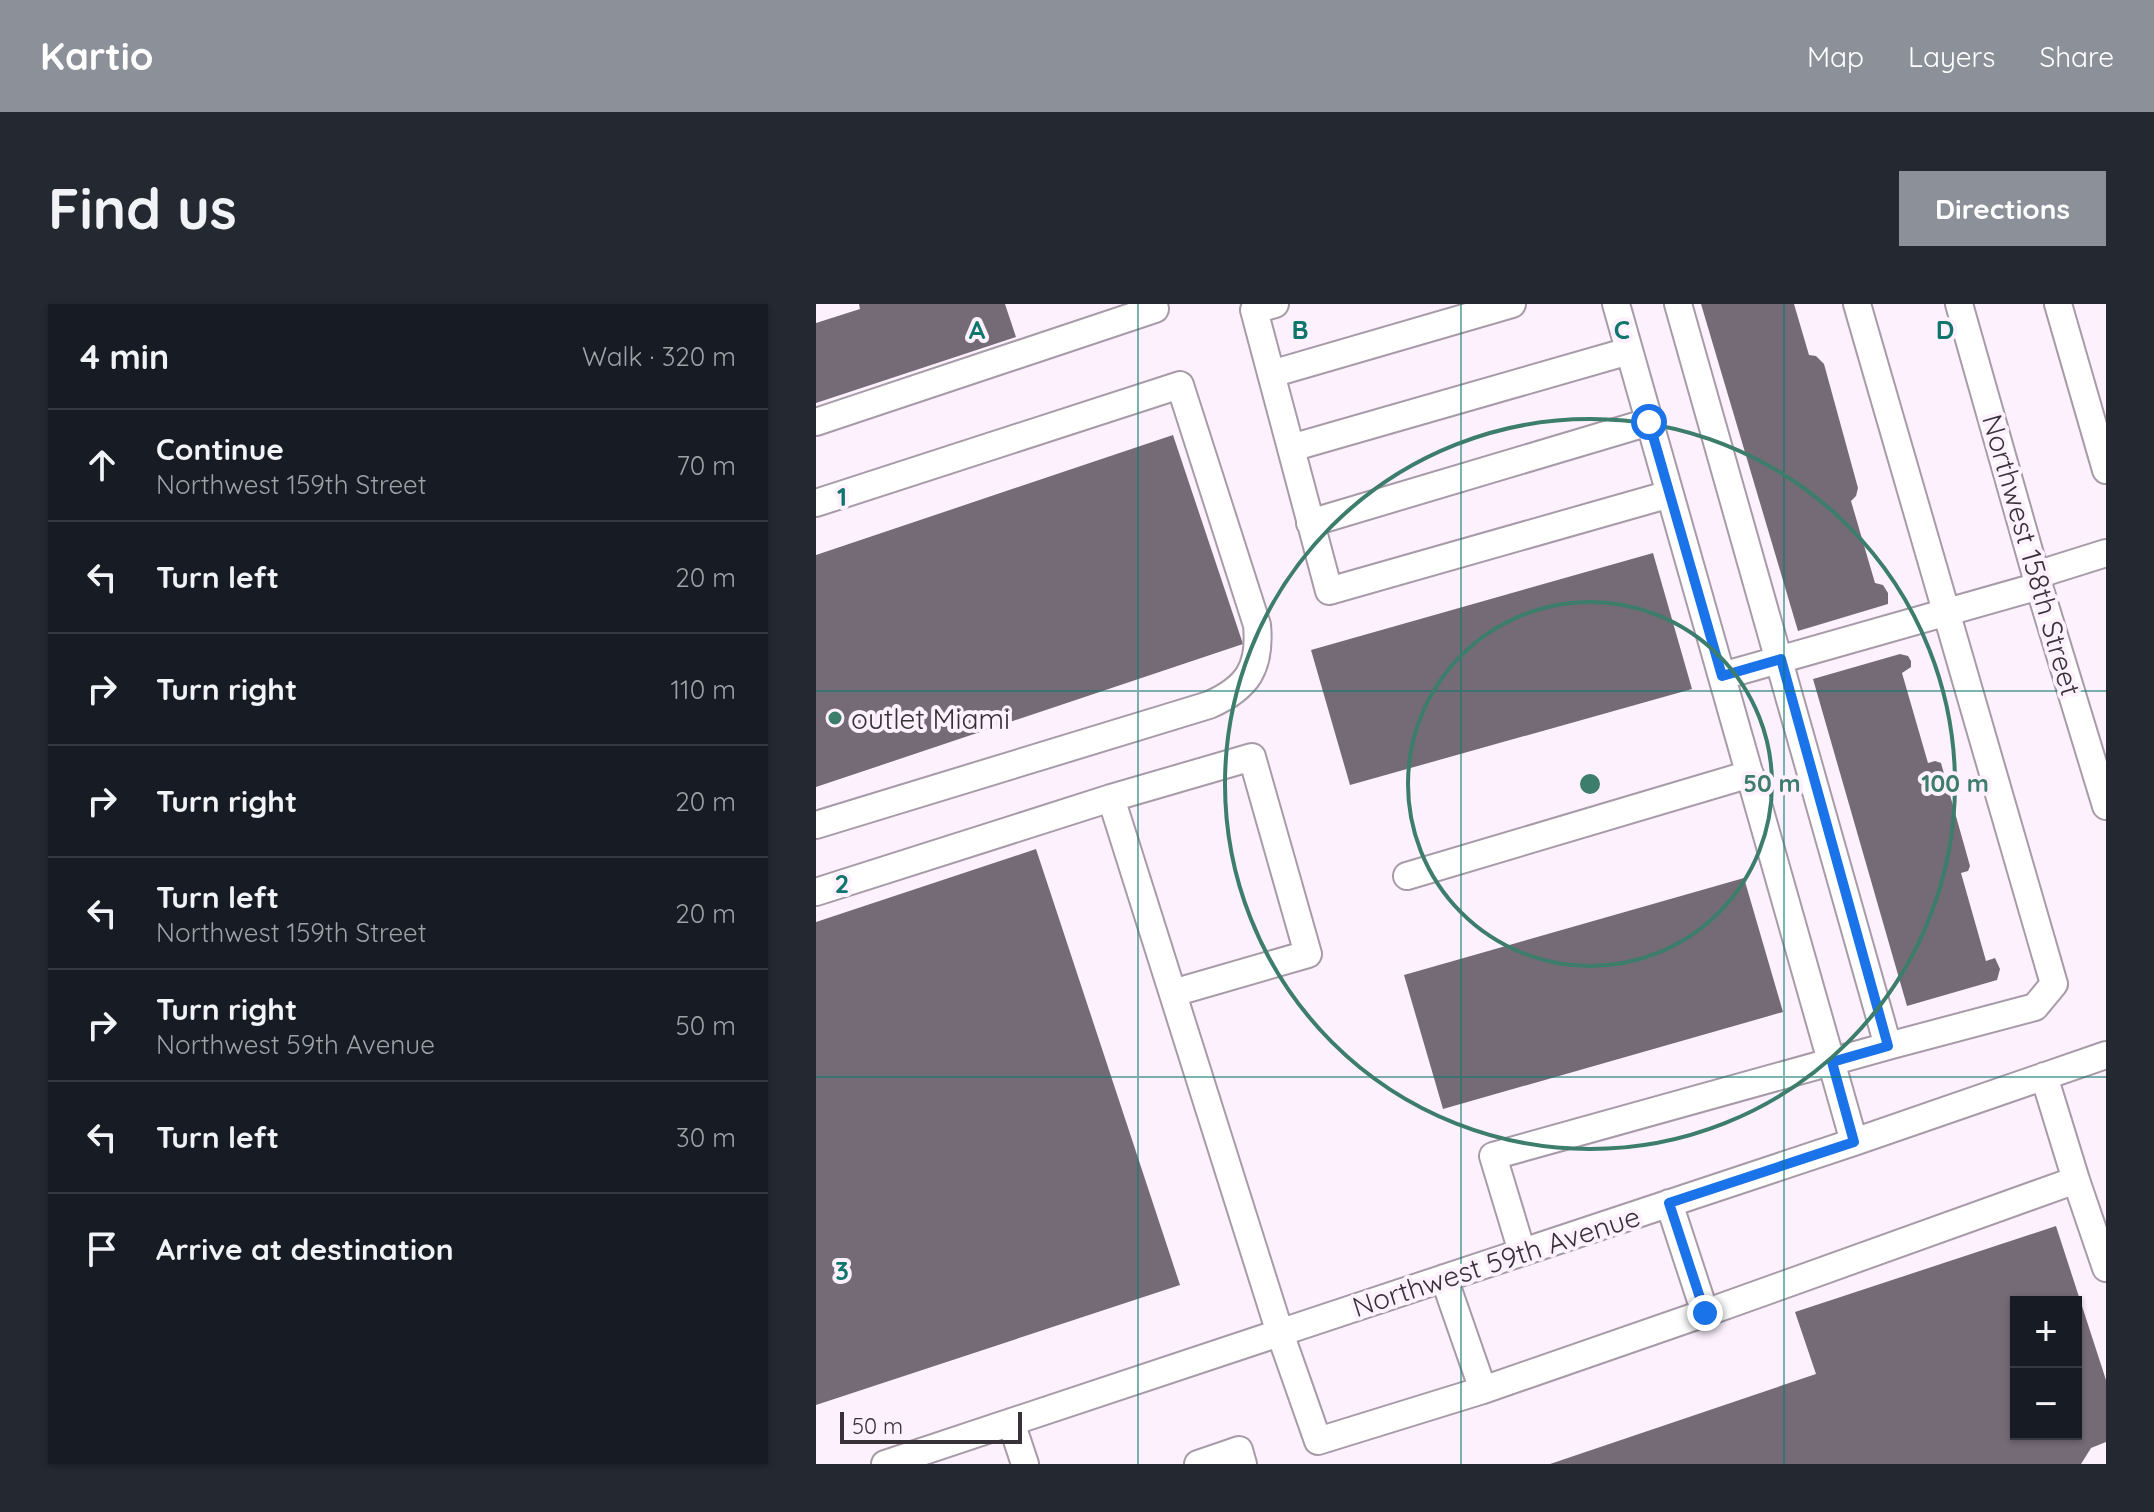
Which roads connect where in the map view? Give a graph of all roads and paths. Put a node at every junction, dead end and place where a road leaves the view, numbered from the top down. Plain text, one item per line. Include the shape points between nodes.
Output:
1 (1154, 304) edge
2 (1275, 304) edge
3 (1512, 304) edge
4 (1616, 304) edge
5 (1678, 304) edge
6 (1857, 304) edge
7 (1959, 304) edge
8 (2058, 304) edge
9 (1629, 351) junction
10 (1271, 374) junction
11 (816, 422) edge
12 (1649, 422) junction
13 (1291, 448) junction
14 (2106, 470) edge
15 (1670, 494) junction
16 (816, 503) edge
17 (1310, 523) junction
18 (2106, 553) edge
19 (2038, 580) junction
20 (1946, 613) junction
21 (1781, 659) junction
22 (1722, 676) junction
23 (1750, 774) junction
24 (1111, 798) junction
25 (2105, 802) edge
26 (816, 825) edge
27 (1407, 876) dead end
28 (816, 892) edge
29 (1173, 993) junction
30 (1888, 1046) junction
31 (2106, 1055) edge
32 (1832, 1062) junction
33 (2044, 1076) junction
34 (1854, 1142) junction
35 (2076, 1180) junction
36 (1669, 1203) junction
37 (1522, 1252) junction
38 (2106, 1268) edge
39 (1444, 1278) junction
40 (1705, 1313) junction
41 (1280, 1333) junction
42 (1483, 1390) junction
43 (1011, 1422) junction
44 (1322, 1453) edge
45 (913, 1460) edge
46 (885, 1464) edge
47 (1025, 1464) edge
48 (1198, 1464) edge
49 (1243, 1464) edge

1 - 11 street via 1155,309
2 - 10 street via 1254,310
3 - 10 street
4 - 9 street
5 - 21 street
6 - 20 street
7 - 19 street, Northwest 158th Street
8 - 14 street
9 - 12 street
9 - 13 street
10 - 13 street
12 - 15 street
12 - 17 street
13 - 17 street
15 - 17 street via 1329,591
15 - 22 street
16 - 26 street via 1180,385 1259,645 1244,683 1209,705
18 - 19 street
19 - 20 street
19 - 25 street, Northwest 158th Street
20 - 21 street
20 - 30 street via 2054,984 2035,1007
21 - 22 street
21 - 30 street
22 - 23 street
23 - 27 street
23 - 32 street
24 - 28 street
24 - 29 street
24 - 29 street via 1252,757 1308,954
29 - 41 street
30 - 32 street
31 - 33 street, Northwest 59th Avenue
32 - 34 street
32 - 37 street via 1493,1156
33 - 34 street, Northwest 59th Avenue
33 - 35 street
34 - 36 street, Northwest 59th Avenue
35 - 38 street
35 - 40 street
36 - 37 street, Northwest 59th Avenue
36 - 40 street
37 - 39 street, Northwest 59th Avenue
39 - 41 street, Northwest 59th Avenue
39 - 42 street
40 - 42 street
41 - 43 street, Northwest 59th Avenue
41 - 44 street
42 - 44 street
43 - 45 street, Northwest 59th Avenue
43 - 47 street
45 - 46 street, Northwest 59th Avenue
48 - 49 street via 1239,1450

